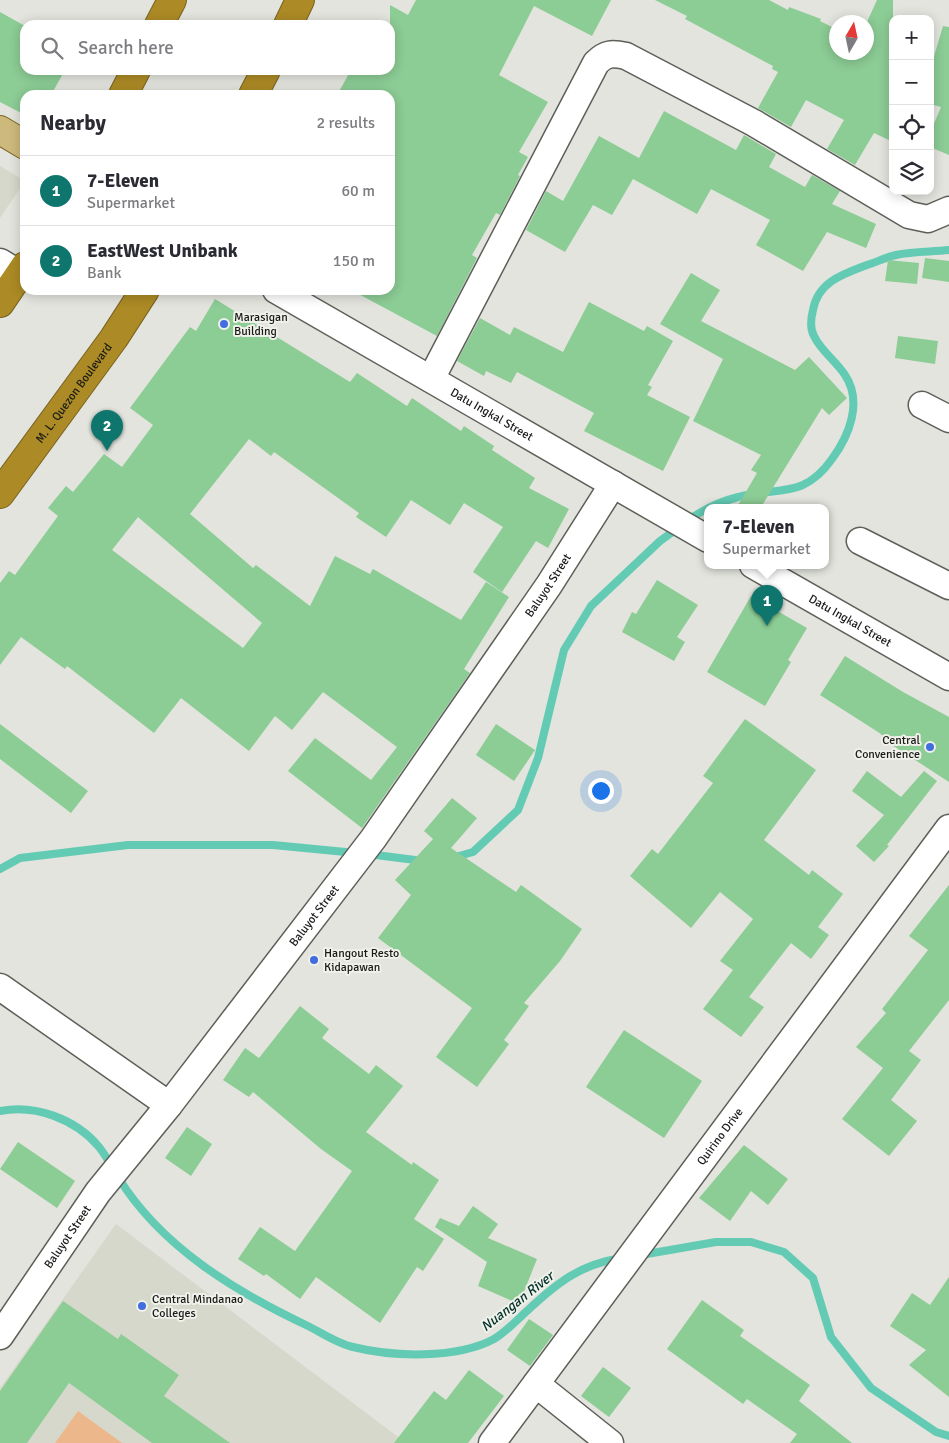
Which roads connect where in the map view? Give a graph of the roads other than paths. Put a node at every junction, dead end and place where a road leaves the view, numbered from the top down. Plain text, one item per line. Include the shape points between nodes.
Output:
1 (172, 0) edge
2 (300, 0) edge
3 (162, 20) edge
4 (290, 20) edge
5 (133, 75) edge
6 (263, 75) edge
7 (126, 90) edge
8 (256, 90) edge
9 (0, 130) edge
10 (20, 142) edge
11 (949, 210) edge
12 (15, 268) edge
13 (142, 295) edge
14 (285, 295) edge
15 (0, 303) edge
16 (431, 379) junction
17 (922, 405) dead end
18 (949, 419) edge
19 (613, 484) junction
20 (0, 494) edge
21 (704, 536) edge
22 (860, 540) dead end
23 (761, 569) edge
24 (949, 586) edge
25 (949, 677) edge
26 (949, 828) edge
27 (0, 987) edge
28 (169, 1105) junction
29 (0, 1336) edge
30 (536, 1384) junction
31 (492, 1443) edge
32 (610, 1443) edge

1 - 3 highway
2 - 4 highway
5 - 7 highway
6 - 8 highway
9 - 10 main road
11 - 16 street via 928,219 909,215 754,123 626,56 612,53 596,63
12 - 15 highway
13 - 20 highway, M. L. Quezon Boulevard
14 - 16 street, Datu Ingkal Street
16 - 19 street, Datu Ingkal Street
17 - 18 street
19 - 21 street, Datu Ingkal Street
19 - 28 street, Baluyot Street via 549,585 373,839
22 - 24 street
23 - 25 street, Datu Ingkal Street
26 - 30 street, Quirino Drive
27 - 28 street
28 - 29 street, Baluyot Street via 98,1192
30 - 31 street, Quirino Drive
30 - 32 street

